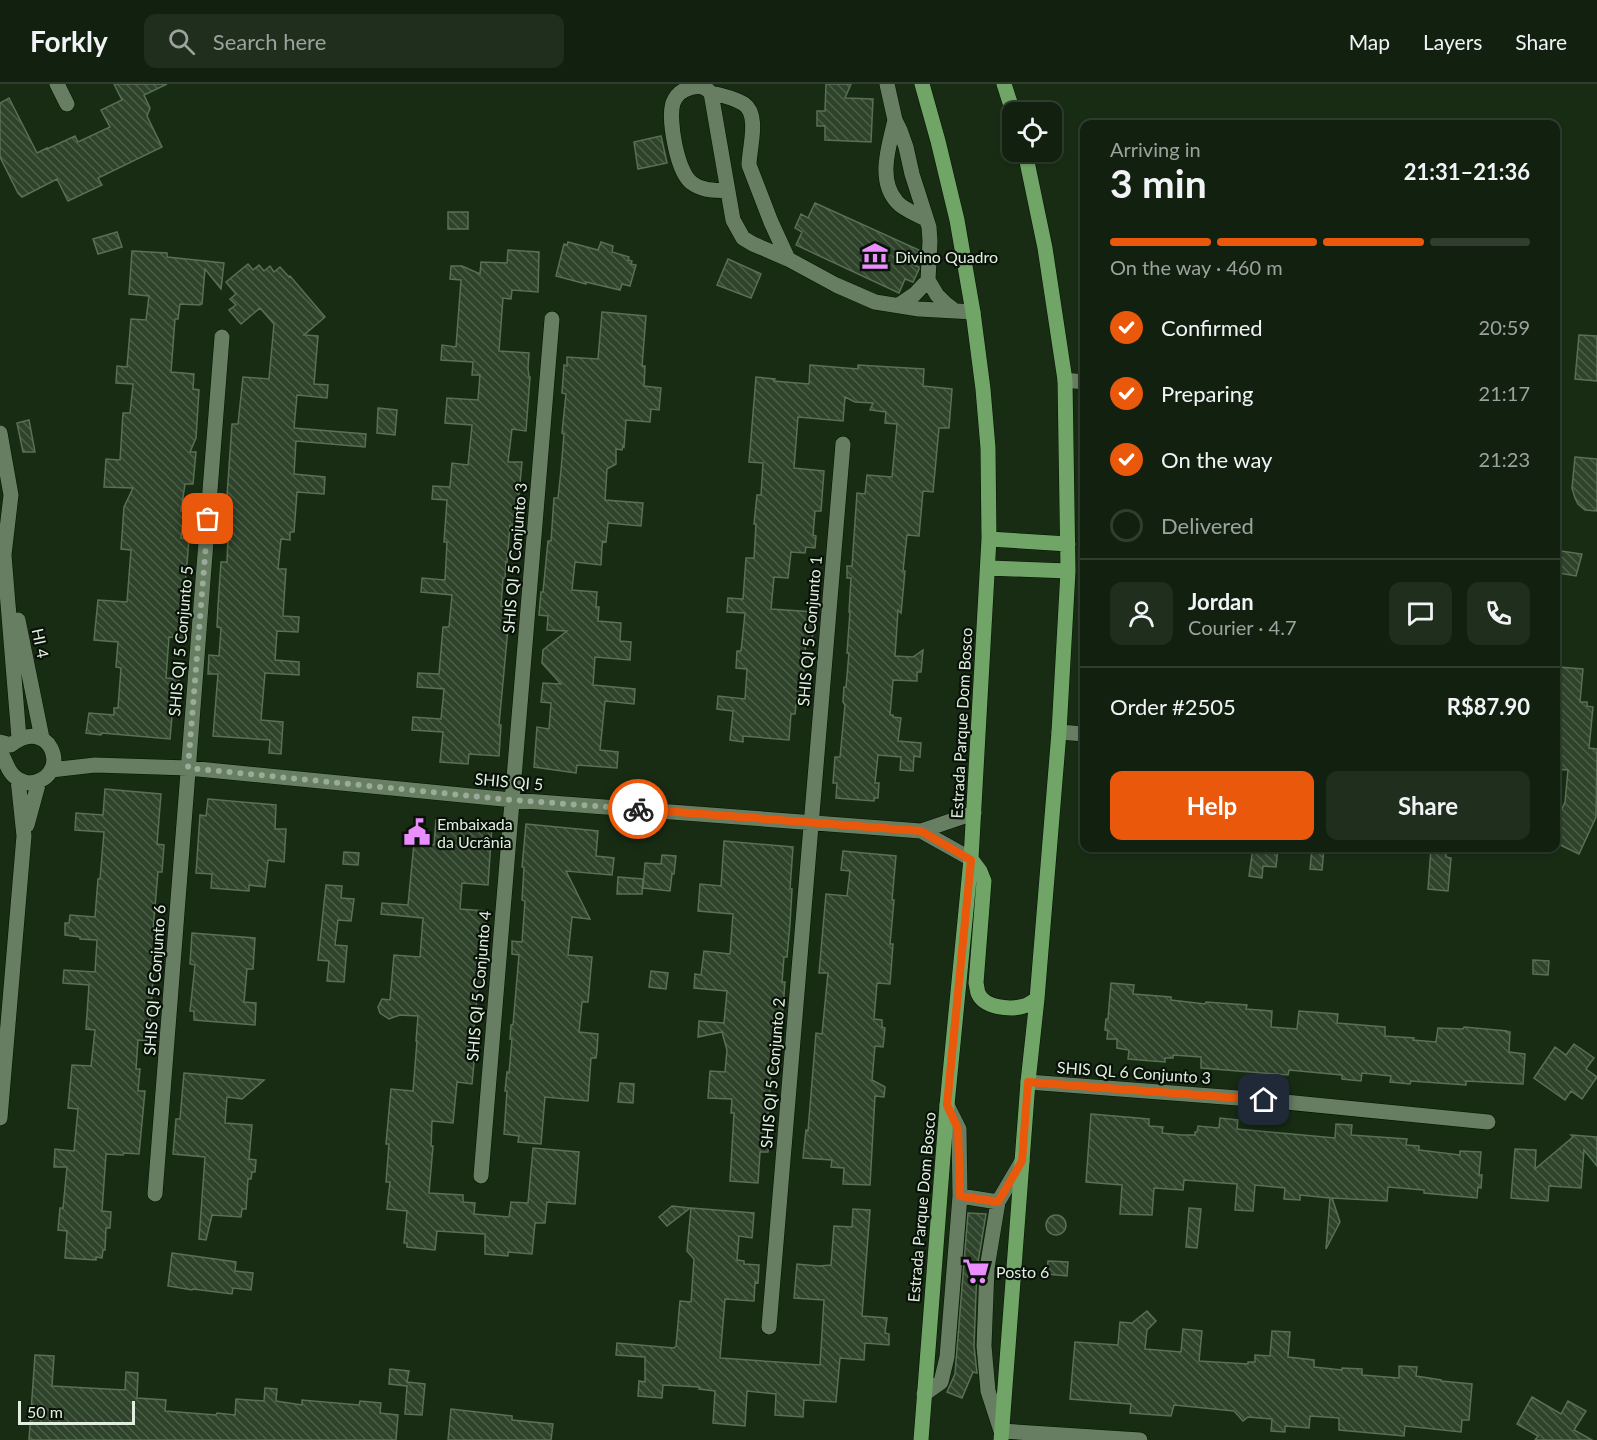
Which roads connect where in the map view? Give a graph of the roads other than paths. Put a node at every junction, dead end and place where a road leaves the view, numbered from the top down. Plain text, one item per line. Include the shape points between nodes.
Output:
1 (57, 84) edge
2 (887, 84) edge
3 (922, 84) edge
4 (1004, 84) edge
5 (711, 93) junction
6 (1010, 102) edge
7 (67, 105) dead end
8 (895, 120) junction
9 (1027, 162) edge
10 (728, 191) junction
11 (926, 219) junction
12 (788, 259) junction
13 (928, 280) junction
14 (899, 304) junction
15 (955, 311) junction
16 (973, 312) junction
17 (552, 319) dead end
18 (222, 337) dead end
19 (1065, 380) junction
20 (1080, 382) edge
21 (0, 433) edge
22 (843, 444) dead end
23 (989, 539) junction
24 (1068, 544) junction
25 (4, 555) junction
26 (988, 568) junction
27 (1068, 571) junction
28 (1059, 732) junction
29 (1080, 735) edge
30 (19, 738) junction
31 (42, 738) junction
32 (0, 742) edge
33 (53, 751) junction
34 (0, 752) edge
35 (95, 765) junction
36 (188, 768) junction
37 (51, 770) junction
38 (18, 779) junction
39 (39, 781) junction
40 (512, 800) junction
41 (974, 813) junction
42 (811, 822) junction
43 (921, 831) junction
44 (24, 836) junction
45 (971, 860) junction
46 (1037, 999) junction
47 (1028, 1082) junction
48 (947, 1105) junction
49 (0, 1118) edge
50 (1488, 1122) dead end
51 (1022, 1161) junction
52 (481, 1176) dead end
53 (155, 1194) dead end
54 (960, 1196) junction
55 (998, 1202) junction
56 (769, 1328) dead end
57 (924, 1394) junction
58 (1001, 1435) edge
59 (921, 1440) edge
60 (1140, 1440) edge

1 - 7 street
2 - 8 street
3 - 16 main road, Estrada Parque Dom Bosco via 957,220
4 - 6 main road
5 - 10 street
5 - 10 street via 699,86 678,94 671,113 675,145 682,171 690,182 700,188
5 - 12 street via 745,105 750,112 753,123 749,165
8 - 11 street
8 - 11 street via 885,172 890,193 898,204
9 - 19 main road
10 - 12 street via 733,220 743,238
11 - 13 street via 930,241
12 - 14 street via 875,302
13 - 14 street
13 - 15 street via 941,300
14 - 15 street
15 - 16 street
16 - 23 main road, Estrada Parque Dom Bosco via 987,430
17 - 40 street, SHIS QI 5 Conjunto 3
18 - 36 street, SHIS QI 5 Conjunto 5
19 - 20 street
19 - 24 main road
21 - 25 street, HI 4 via 11,495
22 - 42 street, SHIS QI 5 Conjunto 1
23 - 24 main road
23 - 26 main road, Estrada Parque Dom Bosco
24 - 27 main road
25 - 30 street, HI 4
25 - 31 street, HI 4
26 - 27 main road
26 - 41 main road, Estrada Parque Dom Bosco
27 - 28 main road
28 - 29 street
28 - 46 main road
30 - 31 street
30 - 32 street via 11,745
31 - 33 street
33 - 35 street, SHIS QI 5
33 - 37 street
34 - 38 street
35 - 36 street, SHIS QI 5
35 - 37 street, SHIS QI 5
36 - 40 street, SHIS QI 5
36 - 53 street, SHIS QI 5 Conjunto 6
37 - 39 street
38 - 39 street
38 - 44 street
39 - 44 street
40 - 42 street, SHIS QI 5
40 - 52 street, SHIS QI 5 Conjunto 4
41 - 43 street, SHIS QI 5
41 - 45 main road, Estrada Parque Dom Bosco
42 - 43 street, SHIS QI 5
42 - 56 street, SHIS QI 5 Conjunto 2
43 - 45 street, SHIS QI 5
44 - 49 street
45 - 46 main road via 984,881 978,993 990,1005 1020,1007
45 - 48 main road, Estrada Parque Dom Bosco
46 - 47 main road
47 - 50 street, SHIS QL 6 Conjunto 3
47 - 51 main road
48 - 54 street via 958,1129
48 - 57 main road, Estrada Parque Dom Bosco
51 - 55 street
51 - 58 main road
54 - 55 street
54 - 57 street via 947,1357 941,1382
55 - 58 street via 987,1268 984,1346 988,1390
57 - 59 main road, Estrada Parque Dom Bosco
58 - 60 street

